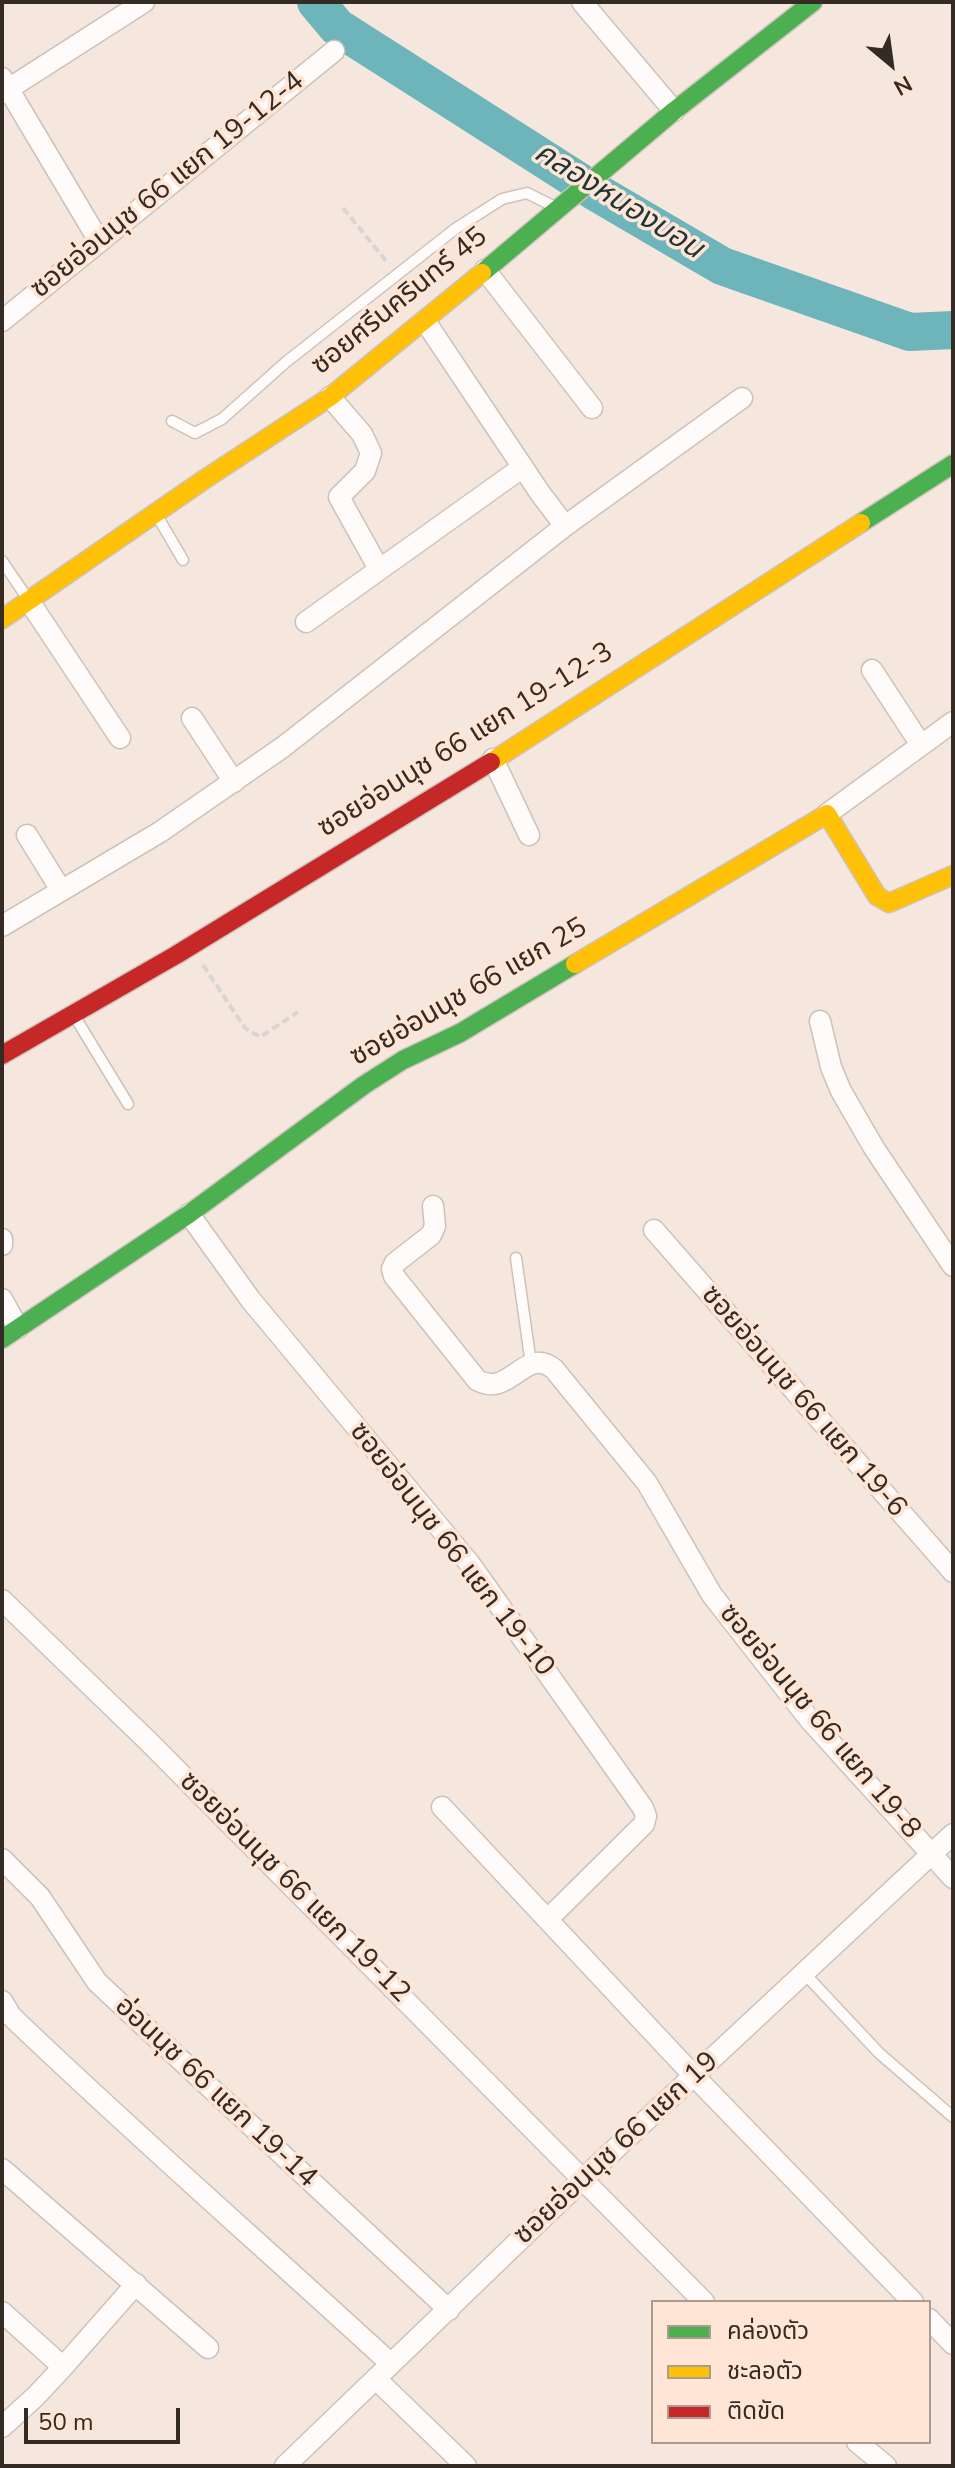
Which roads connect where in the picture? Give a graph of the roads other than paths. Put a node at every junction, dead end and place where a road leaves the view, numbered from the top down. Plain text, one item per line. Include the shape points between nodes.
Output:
1 (144, 2) edge
2 (582, 2) edge
3 (804, 5) edge
4 (334, 51) dead end
5 (5, 86) edge
6 (674, 111) junction
7 (556, 208) junction
8 (99, 241) junction
9 (485, 270) junction
10 (2, 321) edge
11 (425, 321) junction
12 (330, 397) junction
13 (742, 398) dead end
14 (592, 408) dead end
15 (172, 421) dead end
16 (953, 464) edge
17 (523, 467) junction
18 (156, 514) junction
19 (565, 526) junction
20 (183, 560) dead end
21 (2, 561) edge
22 (379, 569) junction
23 (29, 601) junction
24 (2, 619) edge
25 (306, 622) dead end
26 (872, 670) dead end
27 (192, 718) dead end
28 (953, 722) edge
29 (120, 738) dead end
30 (921, 745) junction
31 (493, 759) junction
32 (234, 782) junction
33 (827, 814) junction
34 (27, 835) dead end
35 (529, 835) dead end
36 (953, 875) edge
37 (61, 890) junction
38 (2, 926) edge
39 (73, 1014) junction
40 (820, 1021) dead end
41 (2, 1055) edge
42 (128, 1104) dead end
43 (433, 1206) dead end
44 (189, 1214) junction
45 (654, 1230) dead end
46 (516, 1258) dead end
47 (953, 1266) edge
48 (2, 1299) edge
49 (10, 1333) edge
50 (531, 1364) junction
51 (953, 1572) edge
52 (2, 1600) edge
53 (442, 1807) dead end
54 (953, 1834) edge
55 (932, 1855) junction
56 (2, 1859) edge
57 (953, 1878) edge
58 (548, 1919) junction
59 (805, 1974) junction
60 (2, 2001) edge
61 (694, 2076) junction
62 (953, 2117) edge
63 (2, 2169) edge
64 (583, 2179) junction
65 (136, 2284) junction
66 (702, 2300) edge
67 (911, 2300) edge
68 (449, 2310) junction
69 (2, 2312) edge
70 (931, 2321) edge
71 (953, 2344) edge
72 (208, 2348) dead end
73 (63, 2367) junction
74 (384, 2372) junction
75 (2, 2427) edge
76 (859, 2444) edge
77 (285, 2466) edge
78 (466, 2466) edge
79 (886, 2466) edge

1 - 5 street
2 - 6 street
3 - 6 street, ซอยศรีนครินทร์ 45
4 - 8 street, ซอยอ่อนนุช 66 แยก 19-12-4
5 - 8 street
6 - 7 street, ซอยศรีนครินทร์ 45
7 - 9 street, ซอยศรีนครินทร์ 45
7 - 15 lane via 527,193 502,199 397,273 222,419 195,433
8 - 10 street, ซอยอ่อนนุช 66 แยก 19-12-4
9 - 11 street, ซอยศรีนครินทร์ 45
9 - 14 street
11 - 12 street, ซอยศรีนครินทร์ 45
11 - 17 street
12 - 18 street, ซอยศรีนครินทร์ 45
12 - 22 street via 371,453 365,471 339,497
13 - 19 street
16 - 31 street, ซอยอ่อนนุช 66 แยก 19-12-3
17 - 19 street
17 - 22 street
18 - 20 lane
18 - 23 street, ซอยศรีนครินทร์ 45
19 - 32 street
21 - 23 lane
22 - 25 street
23 - 24 street, ซอยศรีนครินทร์ 45
23 - 29 street
26 - 30 street
27 - 32 street
28 - 30 street
30 - 33 street
31 - 35 street
31 - 39 street, ซอยอ่อนนุช 66 แยก 19-12-3
32 - 37 street
33 - 36 street via 877,896 889,903
33 - 44 street, ซอยอ่อนนุช 66 แยก 25 via 460,1033 403,1060
34 - 37 street
37 - 38 street
39 - 41 street, ซอยอ่อนนุช 66 แยก 19-12-3
39 - 42 lane
40 - 47 street via 841,1091
43 - 50 street via 431,1235 395,1263 394,1276 477,1380 497,1386
44 - 49 street, ซอยอ่อนนุช 66 แยก 25
44 - 58 street, ซอยอ่อนนุช 66 แยก 19-10 via 250,1299 470,1564 643,1808 644,1824
45 - 51 street, ซอยอ่อนนุช 66 แยก 19-6
46 - 50 lane
48 - 49 street
50 - 55 street, ซอยอ่อนนุช 66 แยก 19-8 via 554,1369 647,1483 712,1595 810,1720
52 - 64 street, ซอยอ่อนนุช 66 แยก 19-12
53 - 58 street
54 - 55 street, ซอยอ่อนนุช 66 แยก 19
55 - 57 street, ซอยอ่อนนุช 66 แยก 19-8
55 - 59 street, ซอยอ่อนนุช 66 แยก 19
56 - 68 street, อ่อนนุช 66 แยก 19-14 via 40,1897 97,1982
58 - 61 street
59 - 61 street, ซอยอ่อนนุช 66 แยก 19
59 - 62 lane via 879,2053
60 - 74 street via 11,2016 196,2185
61 - 64 street, ซอยอ่อนนุช 66 แยก 19
61 - 67 street
63 - 65 street
64 - 66 street, ซอยอ่อนนุช 66 แยก 19-12
64 - 68 street, ซอยอ่อนนุช 66 แยก 19
65 - 72 street
65 - 73 street
68 - 74 street, ซอยอ่อนนุช 66 แยก 19
69 - 73 street
70 - 71 street
73 - 75 street
74 - 77 street, ซอยอ่อนนุช 66 แยก 19
74 - 78 street
76 - 79 street

